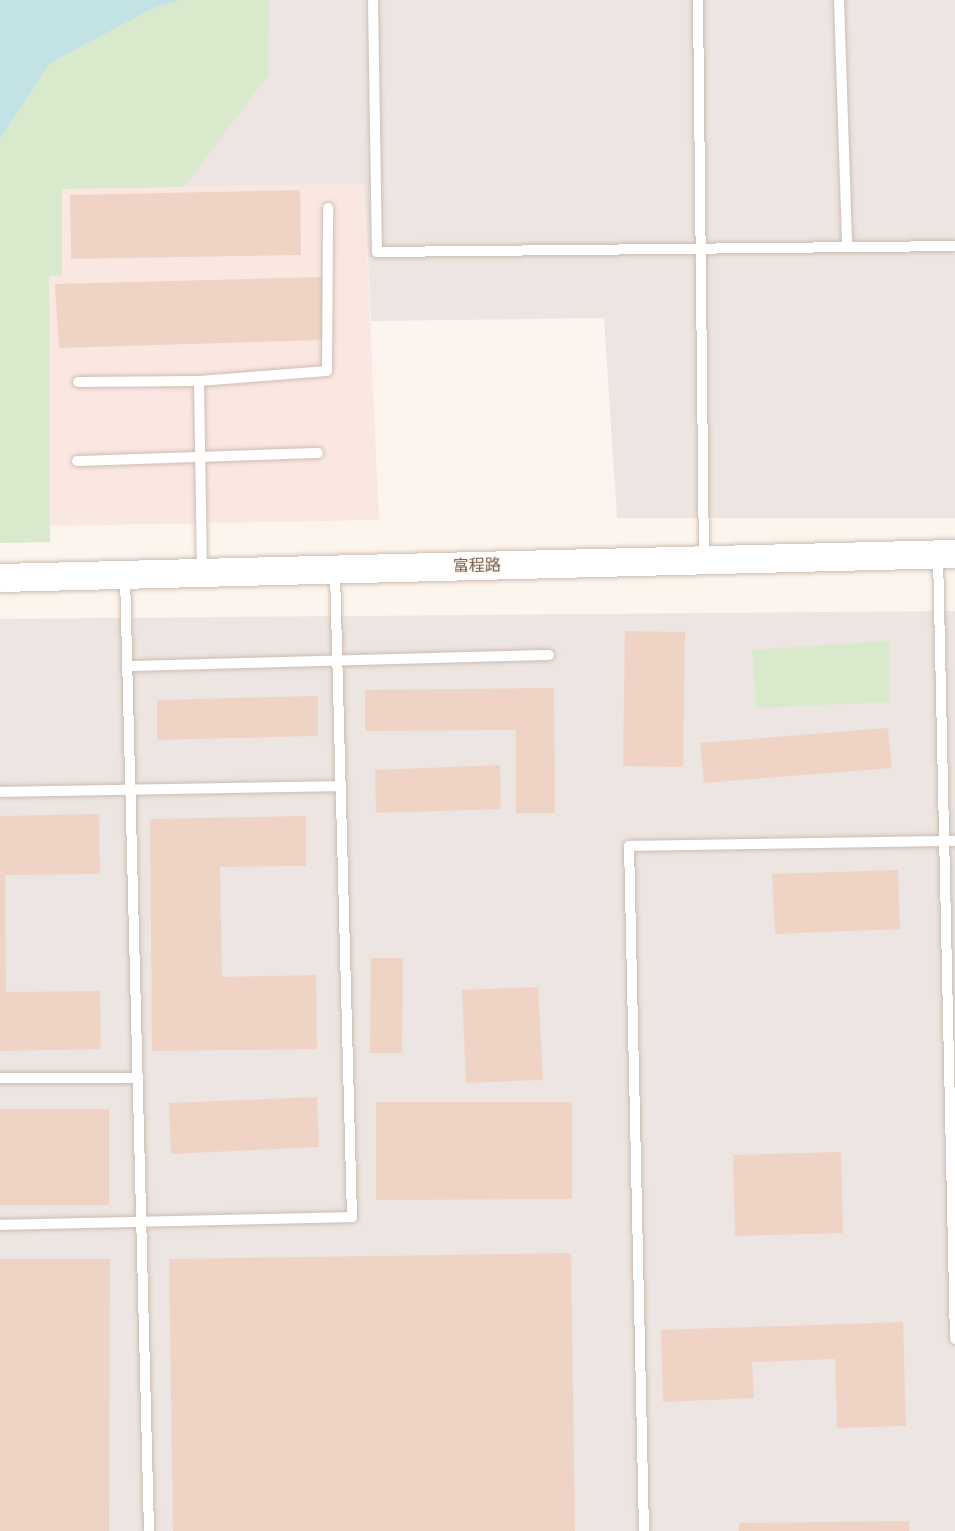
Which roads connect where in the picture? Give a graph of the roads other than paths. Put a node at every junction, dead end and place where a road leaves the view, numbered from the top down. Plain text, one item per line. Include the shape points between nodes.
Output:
1 (374, 0) edge
2 (698, 0) edge
3 (839, 0) edge
4 (328, 208) dead end
5 (955, 246) edge
6 (847, 248) junction
7 (701, 249) junction
8 (199, 381) junction
9 (78, 382) dead end
10 (318, 453) dead end
11 (200, 455) junction
12 (77, 461) dead end
13 (946, 554) edge
14 (704, 560) junction
15 (335, 568) junction
16 (202, 571) junction
17 (125, 573) junction
18 (0, 578) edge
19 (549, 655) dead end
20 (338, 660) junction
21 (128, 666) junction
22 (341, 786) junction
23 (131, 790) junction
24 (0, 792) edge
25 (950, 841) edge
26 (0, 1078) edge
27 (138, 1078) junction
28 (142, 1222) junction
29 (0, 1225) edge
30 (955, 1339) edge
31 (149, 1531) edge
32 (644, 1531) edge

1 - 7 lane via 377,252
2 - 7 lane
3 - 6 lane
4 - 8 lane via 327,371
5 - 6 lane
6 - 7 lane
7 - 14 lane
8 - 9 lane
8 - 11 lane
10 - 11 lane
11 - 12 lane
11 - 16 lane
13 - 14 main road, 富程路
13 - 25 lane
14 - 15 main road, 富程路
15 - 16 main road, 富程路
15 - 20 lane
16 - 17 main road, 富程路
17 - 18 main road, 富程路
17 - 21 lane
19 - 20 lane
20 - 21 lane
20 - 22 lane
21 - 23 lane
22 - 23 lane
22 - 28 lane via 352,1217
23 - 24 lane
23 - 27 lane
25 - 30 lane
25 - 32 lane via 629,846
26 - 27 lane
27 - 28 lane
28 - 29 lane
28 - 31 lane

